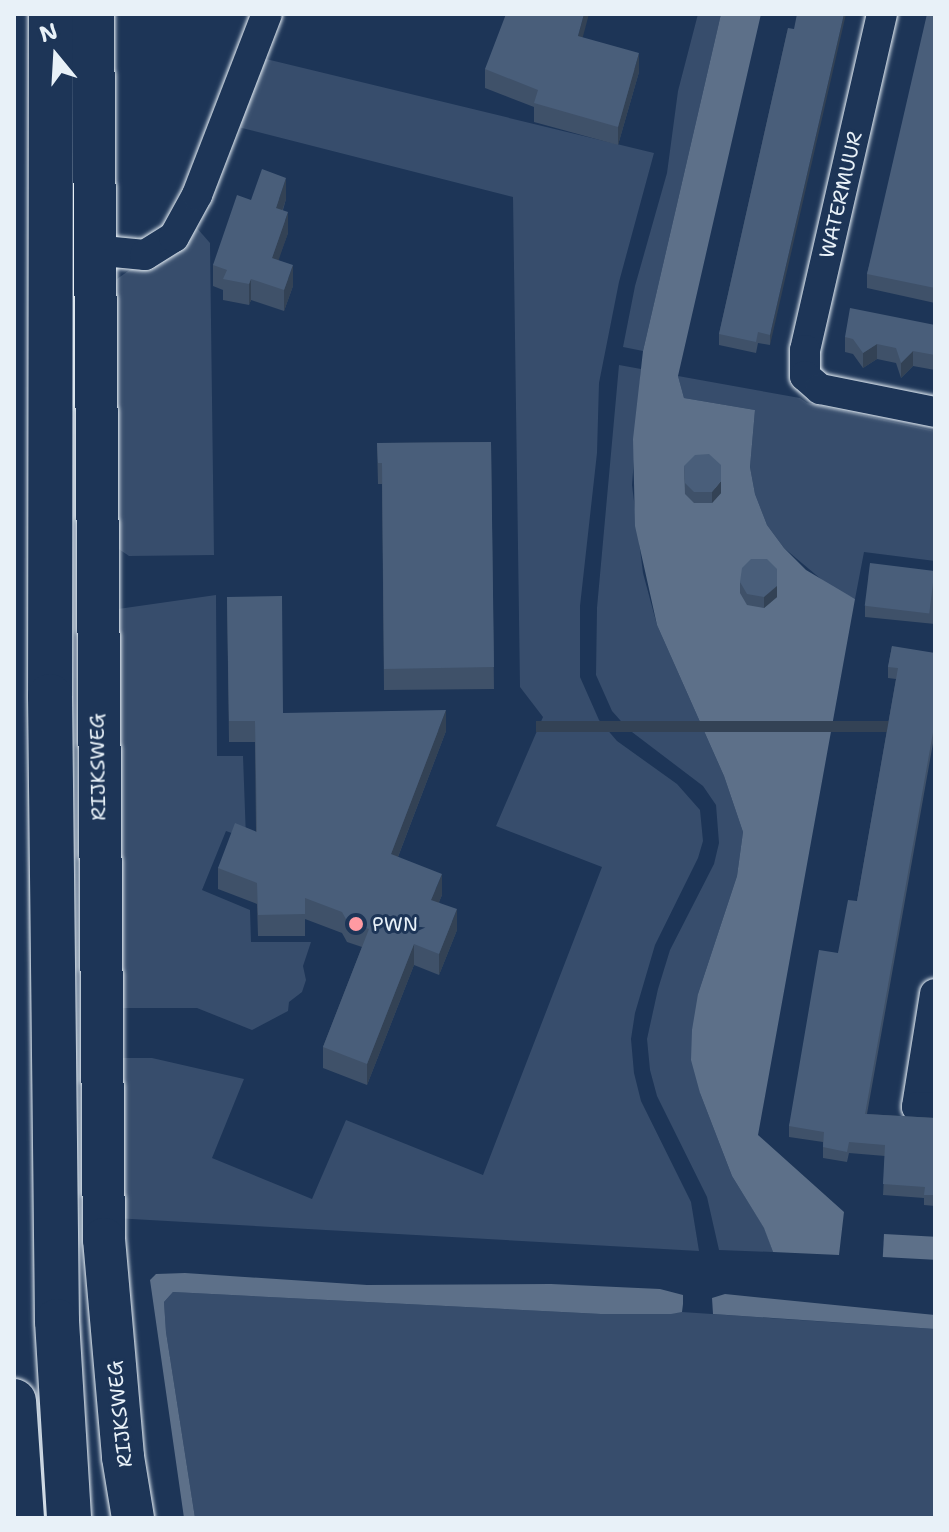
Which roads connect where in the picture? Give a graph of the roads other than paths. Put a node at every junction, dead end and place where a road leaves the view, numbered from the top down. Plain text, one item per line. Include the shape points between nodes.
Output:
1 (51, 14) edge
2 (93, 14) edge
3 (267, 14) edge
4 (882, 14) edge
5 (93, 250) junction
6 (935, 412) edge
7 (935, 994) edge
8 (935, 1108) edge
9 (14, 1401) edge
10 (22, 1518) edge
11 (69, 1518) edge
12 (133, 1518) edge

1 - 11 main road via 57,1321
2 - 5 street, RIJKSWEG
3 - 5 street via 197,195 174,237 145,255
4 - 6 street, WATERMUUR via 805,350 805,376 820,389
5 - 12 street, RIJKSWEG via 104,1239
7 - 8 street via 917,1107
9 - 10 main road

